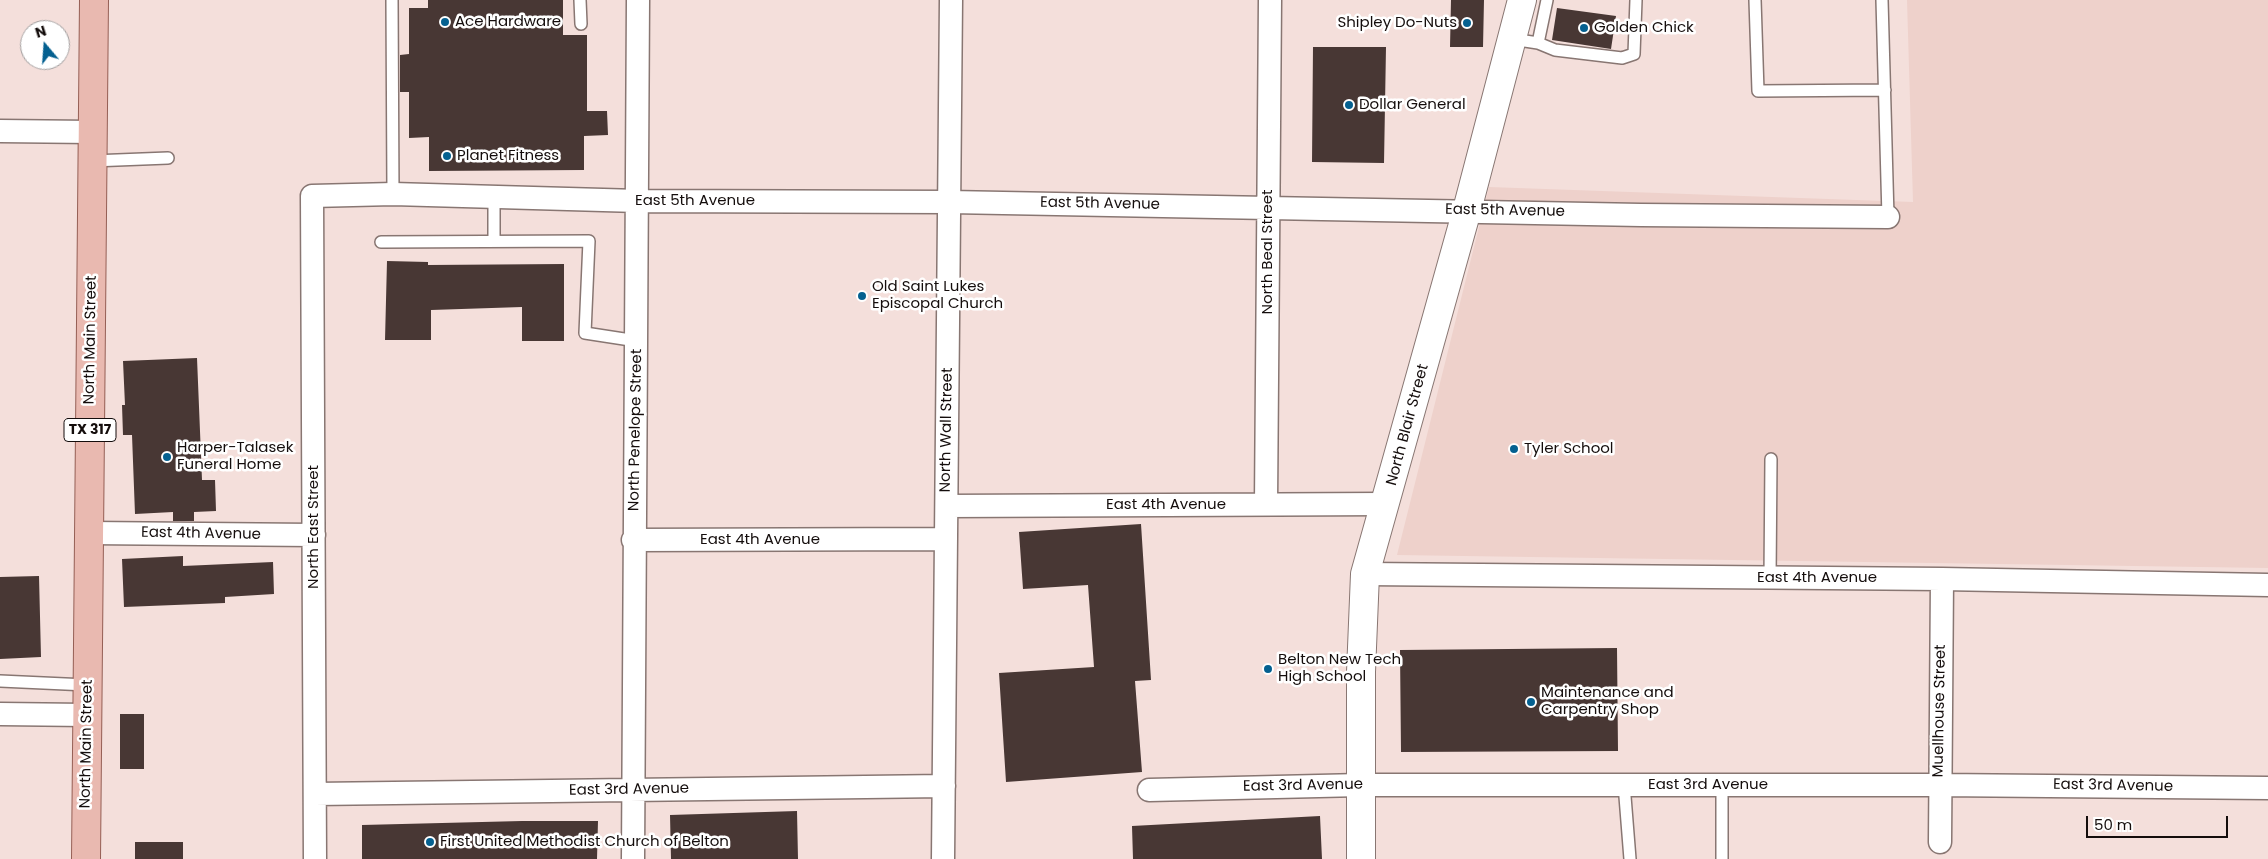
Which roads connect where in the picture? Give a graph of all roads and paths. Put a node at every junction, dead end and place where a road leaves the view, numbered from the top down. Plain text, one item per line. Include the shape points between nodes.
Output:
1 (94, 0) edge
2 (392, 0) edge
3 (580, 0) edge
4 (638, 0) edge
5 (951, 0) edge
6 (1270, 0) edge
7 (1522, 0) edge
8 (1547, 0) edge
9 (1636, 0) edge
10 (1755, 0) edge
11 (1882, 0) edge
12 (581, 24) dead end
13 (1525, 41) junction
14 (1885, 90) junction
15 (0, 132) edge
16 (92, 132) junction
17 (168, 158) dead end
18 (92, 161) junction
19 (394, 194) junction
20 (312, 196) joint
21 (494, 196) junction
22 (638, 201) junction
23 (950, 202) junction
24 (1269, 207) junction
25 (1467, 210) junction
26 (1888, 217) joint
27 (494, 241) junction
28 (381, 242) dead end
29 (637, 341) junction
30 (1771, 459) dead end
31 (1266, 504) junction
32 (1386, 504) junction
33 (947, 506) junction
34 (89, 533) junction
35 (314, 535) junction
36 (946, 539) junction
37 (633, 540) junction
38 (1365, 574) junction
39 (1770, 578) junction
40 (1942, 579) junction
41 (2268, 585) edge
42 (0, 681) edge
43 (88, 685) junction
44 (0, 714) edge
45 (87, 715) junction
46 (1361, 784) junction
47 (1624, 784) junction
48 (1722, 784) junction
49 (1939, 785) junction
50 (944, 786) junction
51 (2268, 788) edge
52 (633, 790) junction
53 (1149, 790) dead end
54 (315, 794) junction
55 (1940, 842) dead end
56 (86, 859) edge
57 (315, 859) edge
58 (633, 859) edge
59 (943, 859) edge
60 (1361, 859) edge
61 (1630, 859) edge
62 (1722, 859) edge

1 - 16 main road, North Main Street / TX 317
2 - 19 lane
3 - 12 lane
4 - 22 street, North Penelope Street
5 - 23 street, North Wall Street
6 - 24 street, North Beal Street
7 - 13 street, North Blair Street
8 - 13 lane
9 - 13 lane via 1634,54 1622,58 1555,50
10 - 14 lane via 1758,91
11 - 14 lane
13 - 25 street, North Blair Street
14 - 26 lane
15 - 16 street
16 - 18 main road, North Main Street / TX 317
17 - 18 lane
18 - 34 main road, North Main Street / TX 317
19 - 20 street, East 5th Avenue
19 - 21 street, East 5th Avenue
20 - 35 street, North East Street
21 - 22 street, East 5th Avenue
21 - 27 lane
22 - 23 street, East 5th Avenue
22 - 29 street, North Penelope Street
23 - 24 street, East 5th Avenue
23 - 33 street, North Wall Street
24 - 25 street, East 5th Avenue
24 - 31 street, North Beal Street
25 - 26 street, East 5th Avenue
25 - 32 street, North Blair Street
27 - 28 lane
27 - 29 lane via 589,241 585,333
29 - 37 street, North Penelope Street
30 - 39 lane
31 - 32 street, East 4th Avenue
31 - 33 street, East 4th Avenue
32 - 38 street, North Blair Street
33 - 36 street, North Wall Street
34 - 35 street, East 4th Avenue
34 - 43 main road, North Main Street / TX 317
35 - 54 street, North East Street
36 - 37 street, East 4th Avenue
36 - 50 street, North Wall Street
37 - 52 street, North Penelope Street
38 - 39 street, East 4th Avenue
38 - 46 street, North Blair Street
39 - 40 street, East 4th Avenue
40 - 41 street, East 4th Avenue
40 - 49 street, Muellhouse Street
42 - 43 lane
43 - 45 main road, North Main Street / TX 317
44 - 45 street
45 - 56 main road, North Main Street / TX 317
46 - 47 street, East 3rd Avenue
46 - 53 street, East 3rd Avenue
46 - 60 street, North Blair Street
47 - 48 street, East 3rd Avenue
47 - 61 lane
48 - 49 street, East 3rd Avenue
48 - 62 lane
49 - 51 street, East 3rd Avenue
49 - 55 street, Muellhouse Street
50 - 52 street, East 3rd Avenue
50 - 59 street, North Wall Street
52 - 54 street, East 3rd Avenue
52 - 58 street, North Penelope Street
54 - 57 street, North East Street

